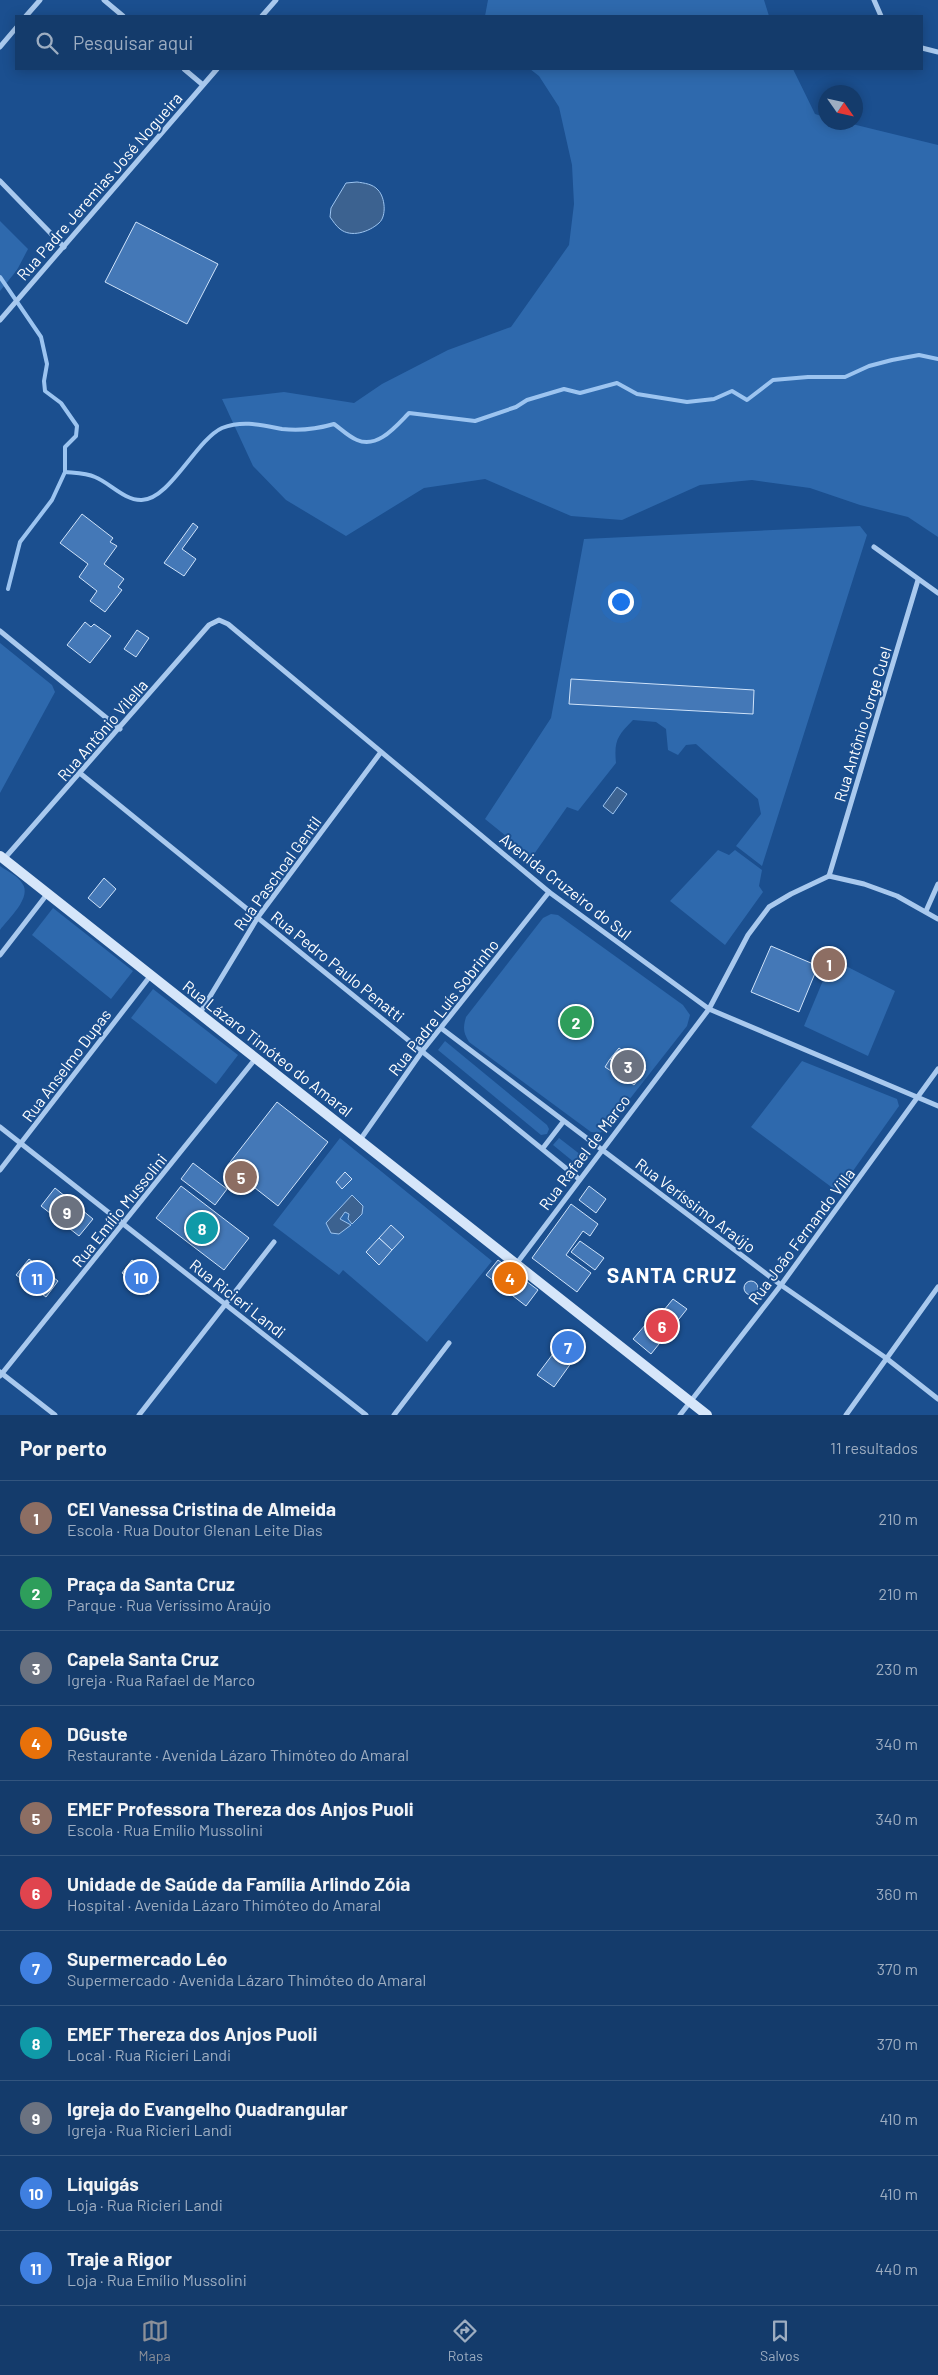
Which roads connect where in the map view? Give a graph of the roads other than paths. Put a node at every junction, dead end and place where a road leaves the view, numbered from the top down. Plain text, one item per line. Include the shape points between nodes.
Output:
1 (40, 0) edge
2 (104, 0) edge
3 (276, 0) edge
4 (874, 0) edge
5 (27, 15) edge
6 (122, 15) edge
7 (263, 15) edge
8 (881, 15) edge
9 (15, 29) edge
10 (0, 47) edge
11 (923, 48) edge
12 (938, 52) edge
13 (185, 70) edge
14 (216, 70) edge
15 (203, 85) junction
16 (0, 181) edge
17 (64, 247) junction
18 (0, 320) edge
19 (874, 547) dead end
20 (918, 580) junction
21 (938, 593) edge
22 (219, 620) joint
23 (0, 631) edge
24 (120, 729) junction
25 (381, 752) junction
26 (81, 774) junction
27 (2, 857) edge
28 (829, 876) junction
29 (938, 884) edge
30 (48, 892) junction
31 (549, 892) junction
32 (926, 911) junction
33 (258, 917) junction
34 (938, 919) edge
35 (0, 955) edge
36 (151, 975) junction
37 (709, 1009) junction
38 (200, 1013) junction
39 (441, 1028) junction
40 (423, 1050) junction
41 (257, 1058) junction
42 (938, 1069) edge
43 (918, 1098) junction
44 (938, 1106) edge
45 (563, 1122) junction
46 (0, 1127) edge
47 (360, 1140) junction
48 (22, 1144) junction
49 (543, 1148) junction
50 (601, 1150) junction
51 (0, 1170) edge
52 (579, 1179) junction
53 (123, 1226) junction
54 (274, 1242) dead end
55 (517, 1263) junction
56 (781, 1285) junction
57 (938, 1287) edge
58 (227, 1305) junction
59 (449, 1343) dead end
60 (886, 1358) junction
61 (1, 1374) edge
62 (938, 1398) edge
63 (691, 1401) junction
64 (55, 1415) edge
65 (139, 1415) edge
66 (366, 1415) edge
67 (394, 1415) edge
68 (680, 1415) edge
69 (707, 1415) edge
70 (846, 1415) edge

1 - 5 street
2 - 6 street
3 - 7 street
4 - 8 street
9 - 10 street
11 - 12 street
13 - 15 street
14 - 15 street, Rua Padre Jeremias José Nogueira
15 - 17 street, Rua Padre Jeremias José Nogueira
16 - 17 street
17 - 18 street, Rua Padre Jeremias José Nogueira
19 - 20 street
20 - 21 street
20 - 28 street, Rua Antônio Jorge Cuel
22 - 24 street, Rua Antônio Vilella via 210,625
22 - 25 street, Avenida Cruzeiro do Sul via 228,624
23 - 24 street
24 - 26 street, Rua Antônio Vilella
25 - 31 street, Avenida Cruzeiro do Sul
25 - 33 street, Rua Paschoal Gentil
26 - 27 street, Rua Antônio Vilella
26 - 33 street, Rua Pedro Paulo Penatti
27 - 30 main road, Rua Lázaro Timóteo do Amaral
28 - 32 street via 897,896
28 - 37 street, Rua Rafael de Marco via 770,906 748,935
29 - 32 street
30 - 35 street
30 - 36 main road, Rua Lázaro Timóteo do Amaral
31 - 37 street, Avenida Cruzeiro do Sul
31 - 39 street, Rua Padre Luís Sobrinho
32 - 34 street
33 - 38 street, Rua Paschoal Gentil
33 - 40 street, Rua Pedro Paulo Penatti
36 - 38 main road, Rua Lázaro Timóteo do Amaral
36 - 48 street, Rua Anselmo Dupas
37 - 43 street, Avenida Cruzeiro do Sul
37 - 50 street, Rua Rafael de Marco
38 - 41 main road, Rua Lázaro Timóteo do Amaral
39 - 40 street, Rua Padre Luís Sobrinho
39 - 45 street, Rua Veríssimo Araújo
40 - 47 street, Rua Padre Luís Sobrinho
40 - 49 street, Rua Pedro Paulo Penatti
41 - 47 main road, Rua Lázaro Timóteo do Amaral
41 - 53 street, Rua Emílio Mussolini
42 - 43 street, Rua João Fernando Villa
43 - 44 street, Avenida Cruzeiro do Sul
43 - 56 street, Rua João Fernando Villa
45 - 49 street
45 - 50 street, Rua Veríssimo Araújo
46 - 48 street, Rua Ricieri Landi
47 - 55 main road, Rua Lázaro Timóteo do Amaral
48 - 51 street, Rua Anselmo Dupas
48 - 53 street, Rua Ricieri Landi
49 - 52 street, Rua Pedro Paulo Penatti
50 - 52 street, Rua Rafael de Marco
50 - 56 street, Rua Veríssimo Araújo
52 - 55 street, Rua Rafael de Marco
53 - 58 street, Rua Ricieri Landi
53 - 61 street, Rua Emílio Mussolini
54 - 58 street
55 - 63 main road, Rua Lázaro Timóteo do Amaral
56 - 60 street, Rua Veríssimo Araújo
56 - 63 street, Rua João Fernando Villa
57 - 60 street
58 - 65 street
58 - 66 street, Rua Ricieri Landi
59 - 67 street
60 - 62 street, Rua Veríssimo Araújo
60 - 70 street
61 - 64 street
63 - 68 street, Rua João Fernando Villa
63 - 69 main road, Rua Lázaro Timóteo do Amaral

